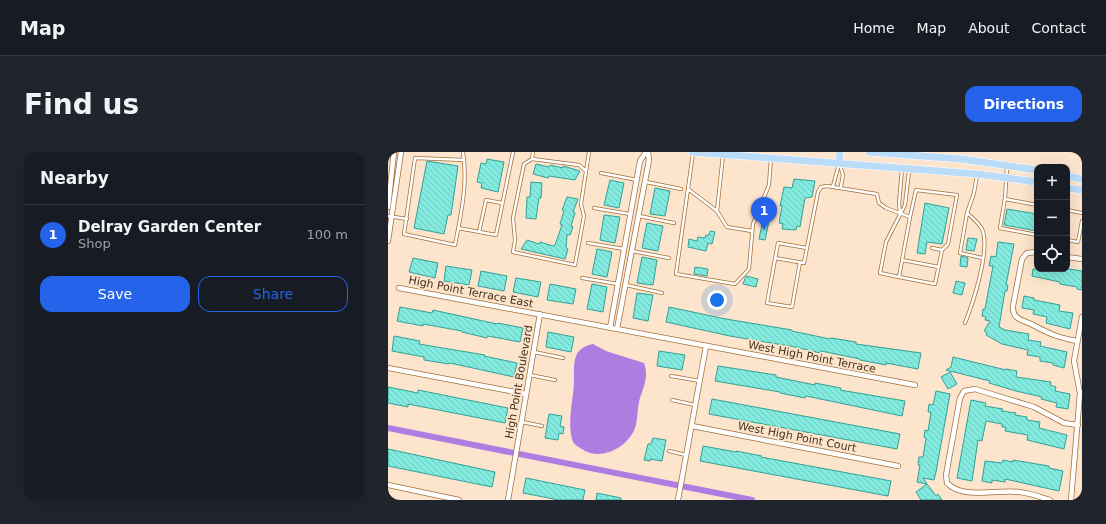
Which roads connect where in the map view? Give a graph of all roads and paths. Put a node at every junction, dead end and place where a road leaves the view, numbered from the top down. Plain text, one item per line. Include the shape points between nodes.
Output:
1 (394, 152) edge
2 (401, 152) edge
3 (464, 152) edge
4 (513, 152) edge
5 (532, 152) edge
6 (589, 152) edge
7 (647, 152) edge
8 (692, 152) edge
9 (840, 152) edge
10 (868, 152) edge
11 (723, 154) junction
12 (771, 158) junction
13 (532, 159) junction
14 (464, 160) junction
15 (839, 163) junction
16 (1007, 165) junction
17 (905, 168) junction
18 (1034, 170) edge
19 (586, 171) junction
20 (601, 173) dead end
21 (977, 174) junction
22 (1070, 176) edge
23 (1005, 177) junction
24 (1082, 178) edge
25 (637, 180) junction
26 (645, 182) junction
27 (1034, 182) edge
28 (833, 186) junction
29 (841, 186) junction
30 (1070, 188) edge
31 (681, 189) dead end
32 (688, 189) junction
33 (1082, 190) edge
34 (1005, 200) junction
35 (502, 203) junction
36 (1034, 205) edge
37 (388, 207) edge
38 (594, 208) dead end
39 (717, 210) junction
40 (1070, 211) edge
41 (900, 212) junction
42 (967, 213) junction
43 (1082, 213) edge
44 (631, 214) junction
45 (390, 216) edge
46 (638, 216) junction
47 (910, 217) junction
48 (406, 219) junction
49 (1082, 220) edge
50 (674, 223) dead end
51 (458, 228) junction
52 (752, 231) junction
53 (479, 232) junction
54 (1034, 234) edge
55 (388, 241) edge
56 (1070, 241) edge
57 (588, 243) dead end
58 (807, 248) junction
59 (932, 248) dead end
60 (624, 249) junction
61 (942, 250) junction
62 (632, 251) junction
63 (1034, 252) edge
64 (669, 258) dead end
65 (775, 258) junction
66 (982, 258) junction
67 (1070, 258) edge
68 (902, 260) junction
69 (1082, 260) edge
70 (800, 262) junction
71 (939, 266) junction
72 (899, 277) junction
73 (582, 278) dead end
74 (618, 284) junction
75 (626, 285) junction
76 (399, 288) dead end
77 (662, 292) dead end
78 (540, 314) junction
79 (1082, 317) edge
80 (965, 323) dead end
81 (610, 328) junction
82 (617, 329) junction
83 (1077, 341) junction
84 (706, 346) junction
85 (533, 352) junction
86 (563, 358) dead end
87 (388, 368) edge
88 (529, 375) junction
89 (671, 376) dead end
90 (555, 380) dead end
91 (700, 381) junction
92 (1080, 384) edge
93 (915, 385) dead end
94 (526, 394) junction
95 (672, 400) dead end
96 (696, 405) junction
97 (522, 422) junction
98 (1078, 425) junction
99 (542, 426) dead end
100 (692, 426) junction
101 (669, 452) dead end
102 (686, 455) junction
103 (898, 466) dead end
104 (388, 485) edge
105 (442, 498) edge
106 (459, 500) edge
107 (508, 500) edge
108 (678, 500) edge
109 (1050, 500) edge
110 (1071, 500) edge

1 - 37 street
2 - 45 street
3 - 14 lane
4 - 35 lane
5 - 13 lane
6 - 19 lane
7 - 25 street via 640,160
7 - 26 street via 649,160
8 - 11 main road
8 - 32 lane
9 - 15 main road
10 - 16 main road
11 - 12 main road
11 - 39 lane
12 - 15 main road
12 - 52 lane via 769,185
13 - 19 lane via 579,165
13 - 19 lane via 524,164 513,218 513,252 575,265 584,216 581,204
14 - 48 lane via 415,158
14 - 51 lane via 465,191
15 - 17 main road
15 - 28 lane
15 - 29 lane
16 - 18 main road
16 - 23 lane
17 - 21 main road
17 - 41 lane
17 - 41 lane via 905,206
20 - 25 lane
21 - 23 main road
21 - 42 lane
22 - 24 main road
23 - 27 main road
23 - 34 lane
25 - 44 street
26 - 31 lane
26 - 46 street
28 - 29 lane
28 - 58 lane via 824,186 818,192
29 - 41 lane via 877,194 879,203
30 - 33 main road
32 - 39 lane
32 - 52 lane via 676,274 735,284 749,269
34 - 36 lane
34 - 54 lane via 1000,228
35 - 53 lane via 486,200
35 - 53 lane via 496,235
38 - 44 lane
39 - 52 lane via 727,227
40 - 43 lane
41 - 47 lane
41 - 72 lane via 886,242 880,274
42 - 66 lane via 976,220 982,230 985,241
42 - 66 lane via 960,253
44 - 60 street
45 - 48 lane
45 - 55 street
46 - 50 lane
46 - 62 street
47 - 61 lane via 916,190 957,195 948,244
47 - 68 lane
48 - 51 lane via 404,234 454,245
49 - 56 lane via 1078,242
51 - 53 lane
57 - 60 lane
58 - 65 lane via 778,242
58 - 70 lane via 804,263
59 - 61 lane
60 - 74 street
61 - 71 lane
62 - 64 lane
62 - 75 street
63 - 83 street via 1027,253 1022,259 1013,310 1016,318 1051,335
65 - 70 lane
65 - 70 lane via 767,303 792,307
66 - 80 lane via 976,294
67 - 69 street
68 - 71 lane
68 - 72 lane
71 - 72 lane via 935,284
73 - 74 lane
74 - 81 street
75 - 77 lane
75 - 82 street
76 - 78 street, High Point Terrace East
78 - 81 street, High Point Boulevard
78 - 85 street, High Point Boulevard
79 - 83 street
81 - 82 street, High Point Boulevard
82 - 84 street, High Point Boulevard
83 - 92 street via 1074,366
84 - 91 street
84 - 93 street, West High Point Terrace
85 - 86 lane
85 - 88 street, High Point Boulevard
87 - 94 street
88 - 90 lane
88 - 94 street, High Point Boulevard
89 - 91 lane
91 - 96 street
92 - 98 street
94 - 97 street, High Point Boulevard
95 - 96 lane
96 - 100 street
97 - 99 lane
97 - 107 street, High Point Boulevard
98 - 109 street via 1064,423 1034,408 971,388 964,391 960,398 946,475 951,488 974,492 1019,492
98 - 110 street
100 - 102 street
100 - 103 street, West High Point Court
101 - 102 lane
102 - 108 street
104 - 105 street
105 - 106 street

